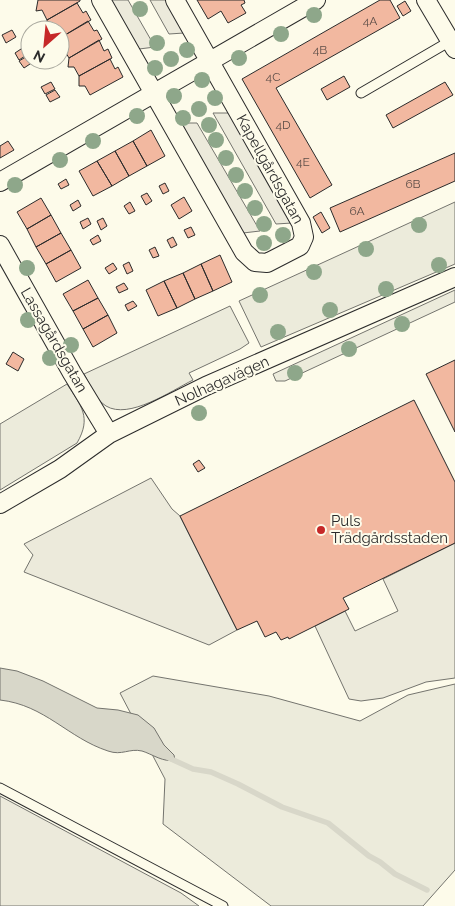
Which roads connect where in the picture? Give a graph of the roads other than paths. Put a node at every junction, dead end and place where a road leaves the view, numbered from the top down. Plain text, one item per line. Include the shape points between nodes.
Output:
1 (101, 0) edge
2 (174, 0) edge
3 (316, 0) edge
4 (426, 0) edge
5 (454, 43) edge
6 (210, 62) junction
7 (154, 92) junction
8 (361, 93) dead end
9 (0, 182) edge
10 (0, 245) edge
11 (455, 277) edge
12 (109, 434) junction
13 (0, 504) edge
14 (0, 788) edge
15 (223, 906) edge

1 - 7 street, Kapellgårdsgatan
2 - 6 street, Kapellgårdsgatan
3 - 6 street
4 - 5 street
5 - 8 lane
6 - 7 street
6 - 7 street, Kapellgårdsgatan via 301,223 304,237 300,246 267,263 256,262 244,252
7 - 9 street
10 - 12 street, Lassagårdsgatan
11 - 12 street, Nolhagavägen via 206,386
12 - 13 street, Nolhagavägen via 60,469
14 - 15 lane

